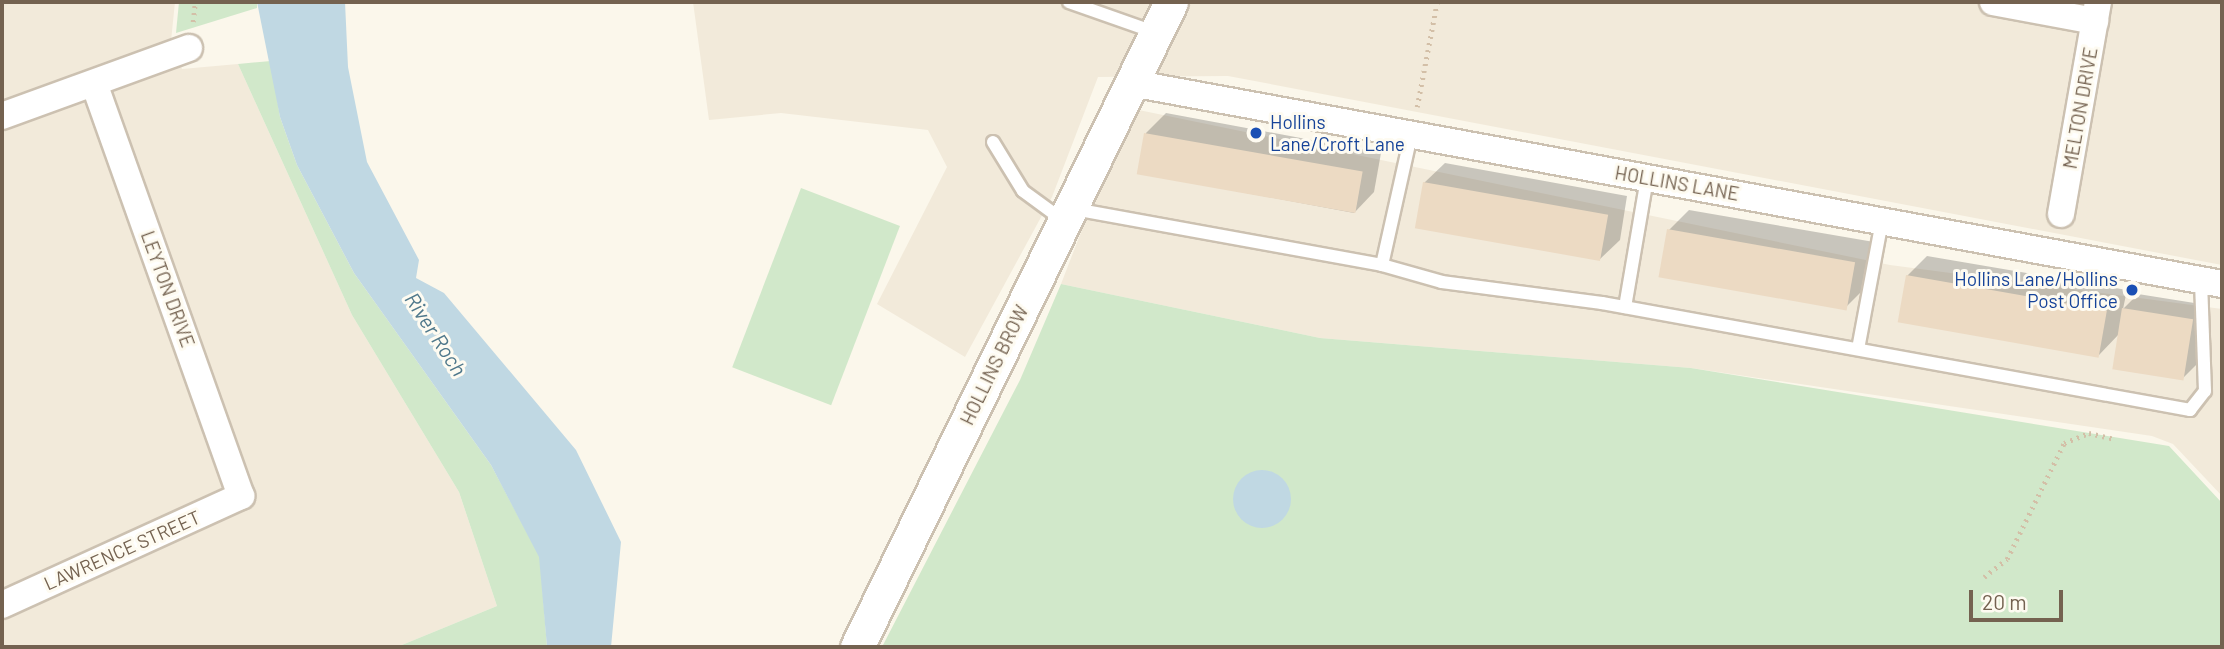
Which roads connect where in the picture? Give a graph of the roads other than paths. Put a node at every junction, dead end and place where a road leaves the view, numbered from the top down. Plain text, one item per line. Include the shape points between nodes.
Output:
1 (1069, 2) edge
2 (1171, 2) edge
3 (2002, 3) edge
4 (2097, 11) edge
5 (1156, 33) junction
6 (189, 48) dead end
7 (94, 83) junction
8 (1131, 83) junction
9 (2, 116) edge
10 (1411, 135) junction
11 (993, 142) dead end
12 (1647, 178) junction
13 (2061, 214) dead end
14 (1067, 215) junction
15 (1882, 221) junction
16 (1382, 265) junction
17 (2212, 282) edge
18 (1625, 307) junction
19 (1858, 349) junction
20 (241, 496) joint
21 (2, 605) edge
22 (857, 647) edge

1 - 5 lane
2 - 5 street, HOLLINS BROW
3 - 4 street
4 - 13 street, MELTON DRIVE
5 - 8 street, HOLLINS BROW
6 - 7 street
7 - 9 street
7 - 20 street, LEYTON DRIVE
8 - 10 street, HOLLINS LANE
8 - 14 street, HOLLINS BROW
10 - 12 street, HOLLINS LANE
10 - 16 lane
11 - 14 lane via 1023,191
12 - 15 street, HOLLINS LANE
12 - 18 lane
14 - 16 lane
14 - 22 street, HOLLINS BROW
15 - 17 street, HOLLINS LANE
15 - 19 lane
16 - 18 lane via 1442,282
17 - 19 lane via 2205,391 2190,410
18 - 19 lane
20 - 21 street, LAWRENCE STREET

